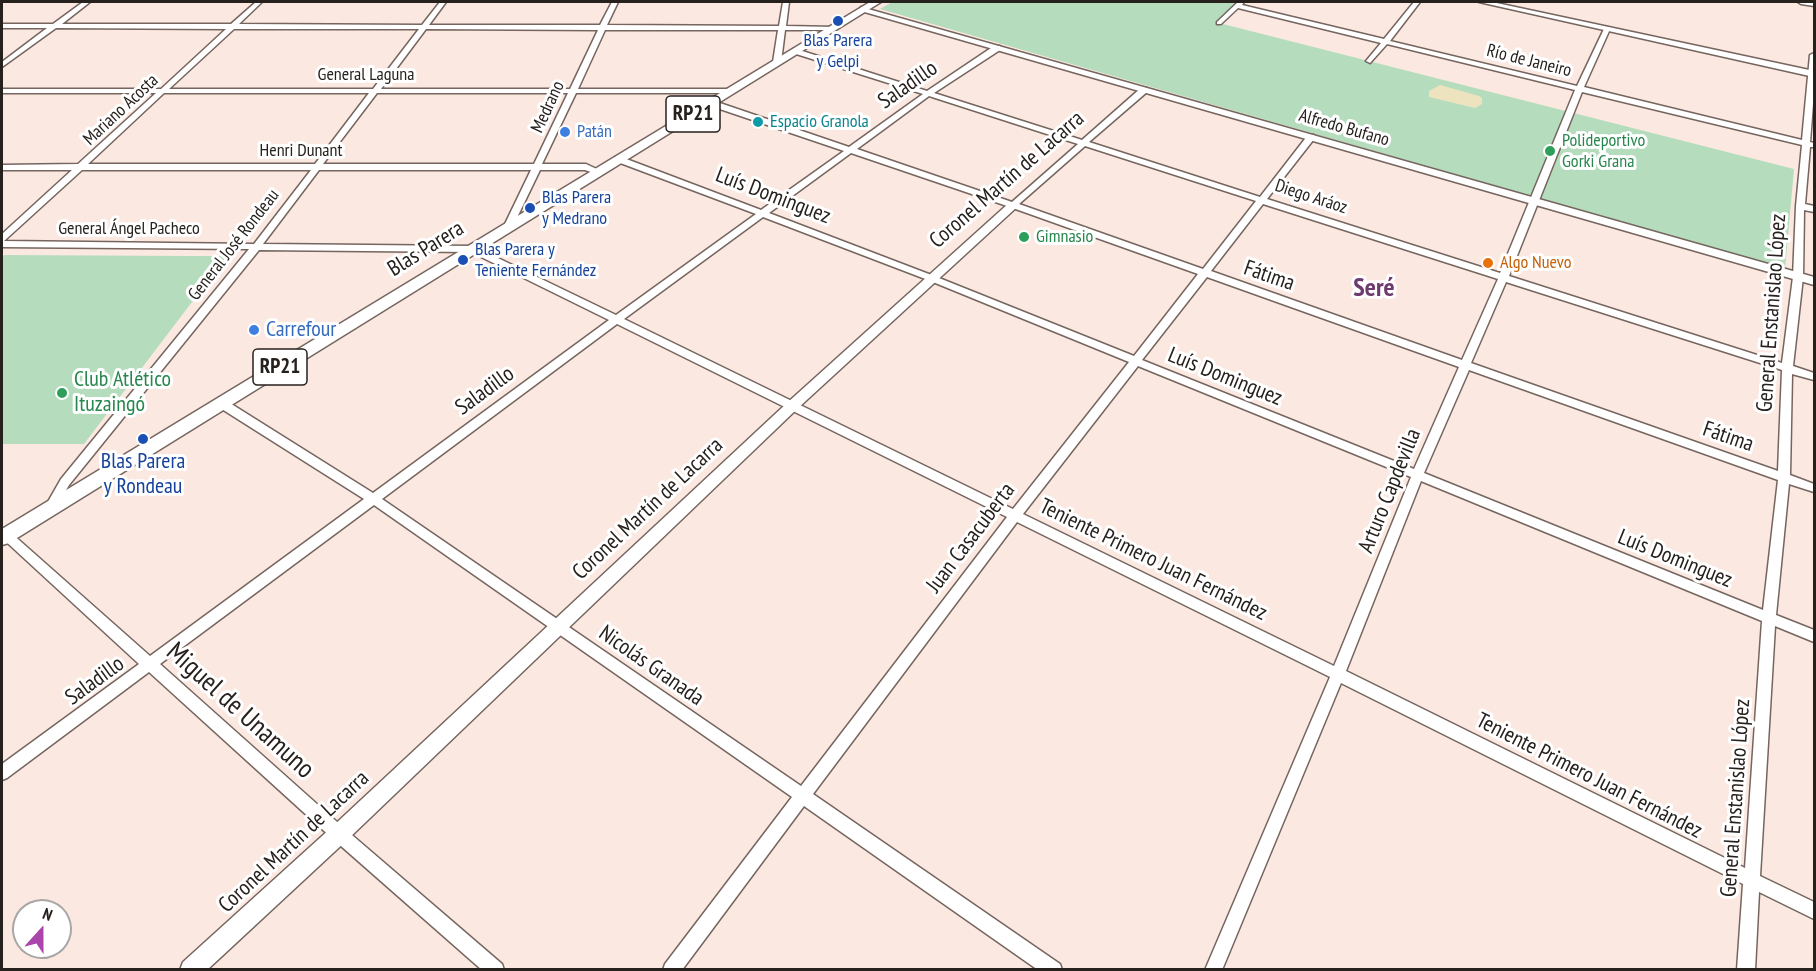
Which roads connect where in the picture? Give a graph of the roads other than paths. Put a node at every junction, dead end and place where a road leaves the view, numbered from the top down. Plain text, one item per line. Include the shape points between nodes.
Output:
1 (87, 2) edge
2 (259, 2) edge
3 (442, 2) edge
4 (615, 2) edge
5 (786, 2) edge
6 (876, 2) edge
7 (1417, 2) edge
8 (1483, 2) edge
9 (1801, 2) edge
10 (1502, 3) edge
11 (1239, 4) edge
12 (1815, 4) edge
13 (864, 9) junction
14 (1219, 23) dead end
15 (2, 26) edge
16 (53, 27) junction
17 (231, 27) junction
18 (422, 28) junction
19 (603, 28) junction
20 (781, 28) junction
21 (833, 28) junction
22 (1607, 29) junction
23 (1386, 40) junction
24 (997, 48) junction
25 (796, 51) junction
26 (1815, 55) edge
27 (1370, 61) dead end
28 (777, 62) junction
29 (2, 65) edge
30 (1813, 74) edge
31 (1579, 89) junction
32 (373, 90) junction
33 (573, 90) junction
34 (1144, 90) junction
35 (2, 91) edge
36 (164, 91) junction
37 (730, 91) junction
38 (929, 93) junction
39 (711, 103) junction
40 (1311, 137) junction
41 (1087, 142) junction
42 (1811, 145) edge
43 (853, 149) junction
44 (618, 159) junction
45 (2, 167) edge
46 (81, 167) junction
47 (315, 167) junction
48 (537, 168) junction
49 (599, 172) junction
50 (1265, 199) junction
51 (1533, 201) junction
52 (1013, 205) junction
53 (1800, 206) junction
54 (1815, 210) edge
55 (765, 213) junction
56 (509, 226) junction
57 (2, 239) edge
58 (2, 244) edge
59 (256, 247) junction
60 (473, 249) junction
61 (1205, 274) junction
62 (1504, 276) junction
63 (1798, 277) junction
64 (931, 278) junction
65 (1815, 281) edge
66 (617, 319) junction
67 (1134, 362) junction
68 (1464, 365) junction
69 (1787, 368) junction
70 (1815, 377) edge
71 (221, 403) junction
72 (792, 406) junction
73 (1417, 476) junction
74 (1784, 477) junction
75 (1815, 488) edge
76 (372, 498) junction
77 (51, 507) junction
78 (1014, 516) junction
79 (4, 536) edge
80 (1769, 618) junction
81 (557, 626) junction
82 (1815, 636) edge
83 (150, 664) junction
84 (1338, 674) junction
85 (2, 773) edge
86 (801, 796) junction
87 (339, 834) junction
88 (1752, 881) junction
89 (1815, 911) edge
90 (190, 969) edge
91 (496, 969) edge
92 (671, 969) edge
93 (1054, 969) edge
94 (1213, 969) edge
95 (1746, 969) edge

1 - 16 street
2 - 17 street, Mariano Acosta
3 - 18 street, General José Rondeau
4 - 19 street, Medrano
5 - 20 street
6 - 13 main road, Blas Parera / RP21
7 - 23 street
8 - 10 street
9 - 12 street
10 - 22 street
11 - 14 street
11 - 23 street, Río de Janeiro
13 - 21 main road, Blas Parera / RP21
13 - 24 street, Alfredo Bufano
15 - 16 street
16 - 17 street
16 - 29 street
17 - 18 street
17 - 36 street, Mariano Acosta
18 - 19 street
18 - 32 street, General José Rondeau
19 - 20 street
19 - 33 street, Medrano
20 - 21 street
20 - 28 street
21 - 25 main road, Blas Parera / RP21
22 - 30 street
22 - 31 street, Arturo Capdevilla
23 - 27 street
23 - 31 street, Río de Janeiro
24 - 34 street, Alfredo Bufano
24 - 38 street, Saladillo
25 - 28 main road, Blas Parera / RP21
25 - 38 street, Diego Aráoz
26 - 30 street, General Enstanislao López
28 - 37 main road, Blas Parera / RP21
30 - 42 street, General Enstanislao López
31 - 42 street, Río de Janeiro
31 - 51 street, Arturo Capdevilla
32 - 33 street, General Laguna
32 - 36 street, General Laguna
32 - 47 street, General José Rondeau
33 - 37 street, General Laguna
33 - 48 street, Medrano
34 - 40 street, Alfredo Bufano
34 - 41 street, Coronel Martín de Lacarra
35 - 36 street, General Laguna
36 - 46 street, Mariano Acosta
37 - 39 main road, Blas Parera / RP21
38 - 41 street, Diego Aráoz
38 - 43 street, Saladillo
39 - 43 street, Fátima
39 - 44 main road, Blas Parera / RP21
40 - 50 street, Juan Casacuberta
40 - 51 street, Alfredo Bufano
41 - 50 street, Diego Aráoz
41 - 52 street, Coronel Martín de Lacarra
42 - 53 street, General Enstanislao López
43 - 52 street, Fátima
43 - 55 street, Saladillo
44 - 49 main road, Blas Parera / RP21
44 - 55 street, Luís Dominguez
45 - 46 street, Henri Dunant
46 - 47 street, Henri Dunant
46 - 57 street, Mariano Acosta
47 - 48 street, Henri Dunant
47 - 59 street, General José Rondeau
48 - 49 street, Henri Dunant via 586,167
48 - 56 street, Medrano
49 - 56 main road, Blas Parera / RP21
50 - 61 street, Juan Casacuberta
50 - 62 street, Diego Aráoz
51 - 62 street, Arturo Capdevilla
51 - 63 street, Alfredo Bufano
52 - 61 street, Fátima
52 - 64 street, Coronel Martín de Lacarra
53 - 54 street
53 - 63 street, General Enstanislao López
55 - 64 street, Luís Dominguez
55 - 66 street, Saladillo
56 - 60 main road, Blas Parera / RP21
58 - 59 street, General Ángel Pacheco
59 - 60 street, General Ángel Pacheco
59 - 77 street, General José Rondeau via 65,482
60 - 66 street, Teniente Primero Juan Fernández
60 - 71 main road, Blas Parera / RP21
61 - 67 street, Juan Casacuberta
61 - 68 street, Fátima
62 - 68 street, Arturo Capdevilla
62 - 69 street, Diego Aráoz
63 - 65 street, Alfredo Bufano
63 - 69 street, General Enstanislao López
64 - 67 street, Luís Dominguez
64 - 72 street, Coronel Martín de Lacarra
66 - 72 street, Teniente Primero Juan Fernández
66 - 76 street, Saladillo
67 - 73 street, Luís Dominguez
67 - 78 street, Juan Casacuberta
68 - 73 street, Arturo Capdevilla
68 - 74 street, Fátima
69 - 70 street, Diego Aráoz
69 - 74 street, General Enstanislao López
71 - 76 street, Nicolás Granada
71 - 77 main road, Blas Parera / RP21
72 - 78 street, Teniente Primero Juan Fernández
72 - 81 street, Coronel Martín de Lacarra
73 - 80 street, Luís Dominguez
73 - 84 street, Arturo Capdevilla
74 - 75 street, Fátima
74 - 80 street, General Enstanislao López
76 - 81 street, Nicolás Granada
76 - 83 street, Saladillo
77 - 79 main road, Blas Parera / RP21
78 - 84 street, Teniente Primero Juan Fernández
78 - 86 street, Juan Casacuberta
79 - 83 street, Miguel de Unamuno
80 - 82 street, Luís Dominguez
80 - 88 street, General Enstanislao López
81 - 86 street, Nicolás Granada
81 - 87 street, Coronel Martín de Lacarra
83 - 85 street, Saladillo
83 - 87 street, Miguel de Unamuno
84 - 88 street, Teniente Primero Juan Fernández
84 - 94 street, Arturo Capdevilla
86 - 92 street, Juan Casacuberta
86 - 93 street, Nicolás Granada
87 - 90 street, Coronel Martín de Lacarra
87 - 91 street, Miguel de Unamuno
88 - 89 street, Teniente Primero Juan Fernández
88 - 95 street, General Enstanislao López

